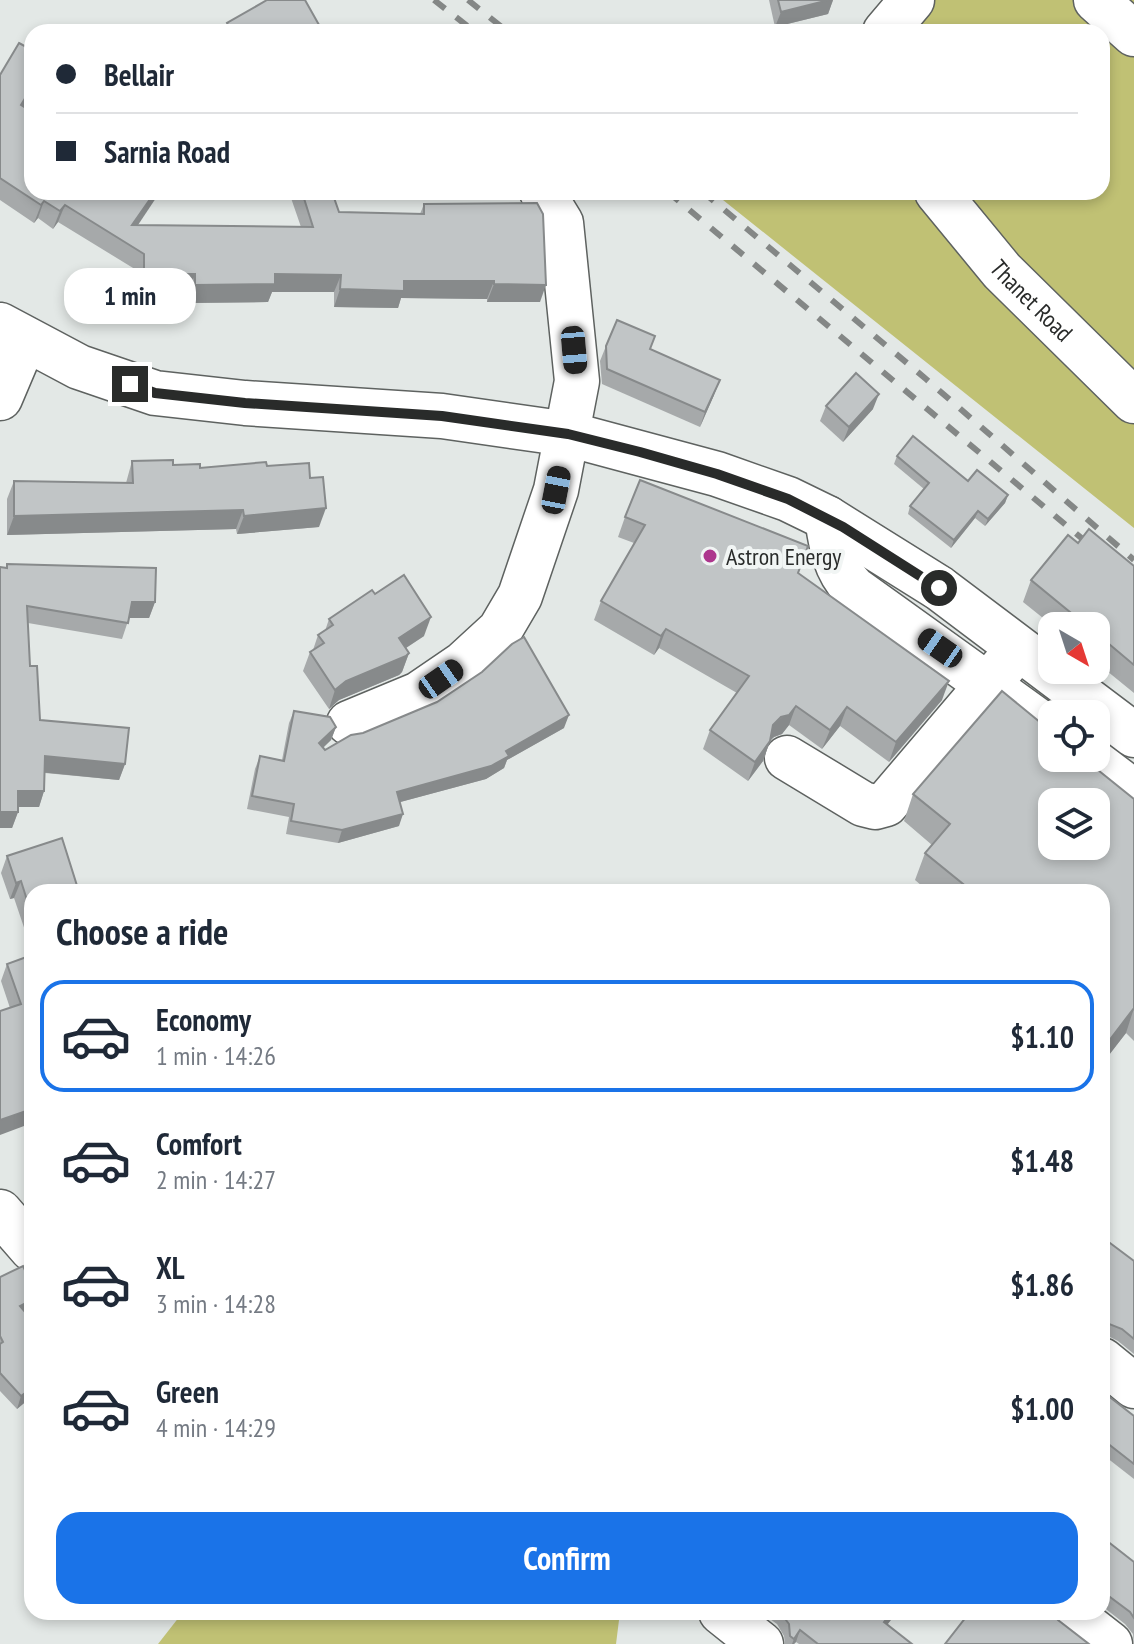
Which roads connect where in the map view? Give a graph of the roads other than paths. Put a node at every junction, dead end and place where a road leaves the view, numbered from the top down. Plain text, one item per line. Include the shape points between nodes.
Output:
1 (1096, 0) edge
2 (1134, 34) edge
3 (547, 200) edge
4 (944, 200) edge
5 (12, 332) edge
6 (0, 398) edge
7 (1134, 401) edge
8 (568, 434) junction
9 (827, 518) junction
10 (1018, 648) junction
11 (990, 684) junction
12 (1038, 720) edge
13 (349, 723) dead end
14 (1134, 735) edge
15 (787, 758) dead end
16 (0, 1212) edge
17 (24, 1240) edge
18 (1110, 1366) edge
19 (1134, 1386) edge
20 (731, 1620) edge
21 (1079, 1620) edge
22 (761, 1644) edge
23 (1110, 1644) edge

1 - 2 main road
3 - 8 main road via 561,223 566,258 577,381
4 - 7 main road, Thanet Road via 1002,271
5 - 6 main road
5 - 8 main road via 79,367 155,393 442,416
8 - 9 main road via 717,474
8 - 13 main road via 556,490 520,596 500,630 419,694
9 - 10 main road via 939,588
9 - 11 main road via 845,579
10 - 11 main road
10 - 14 main road
11 - 12 main road
11 - 15 main road via 886,804 863,804
16 - 17 main road
18 - 19 main road
20 - 22 main road
21 - 23 main road

